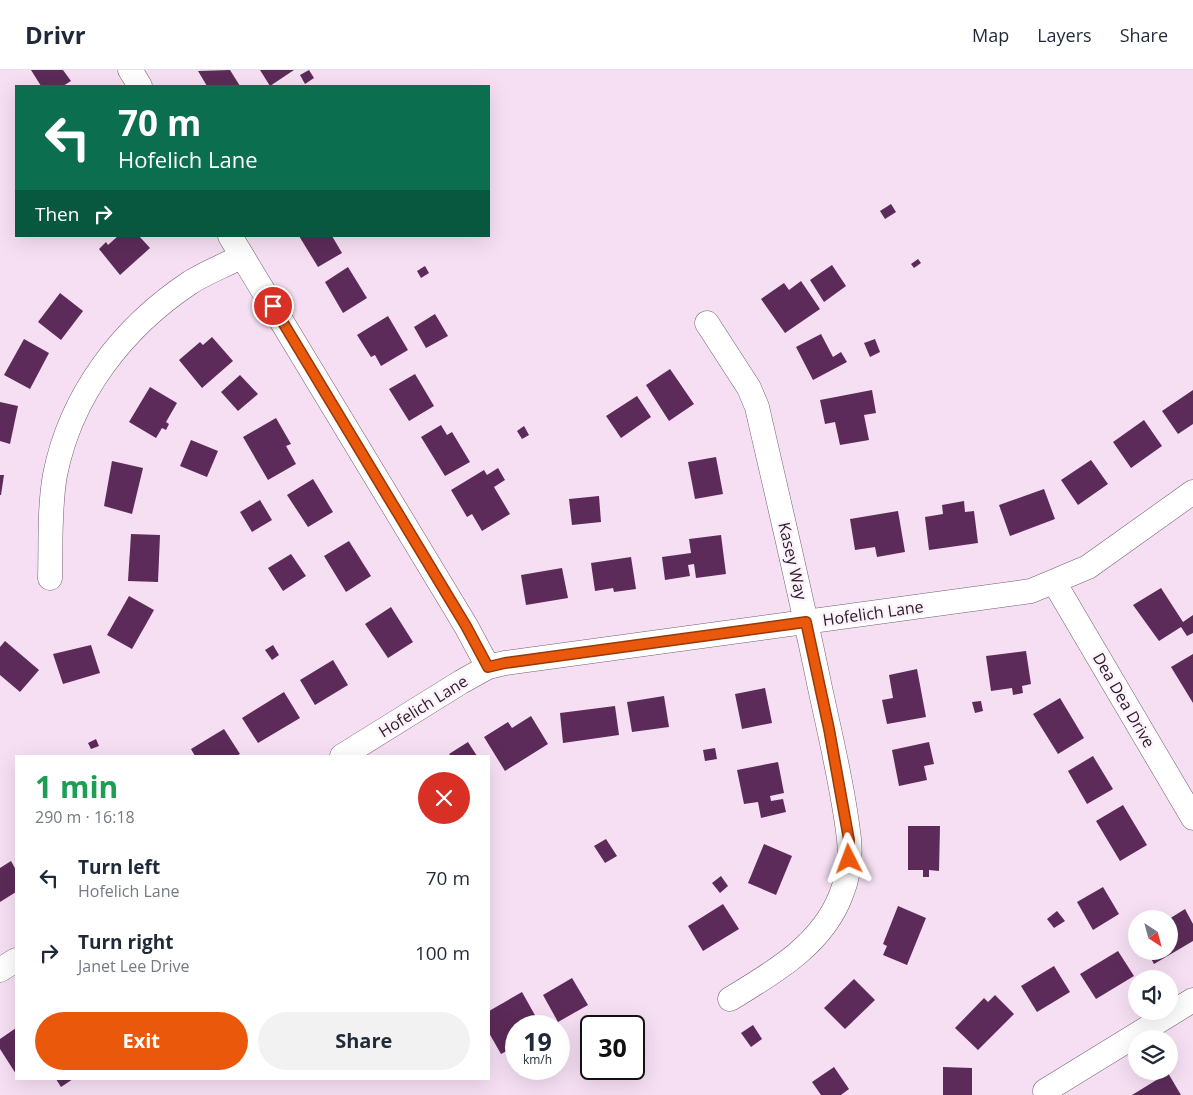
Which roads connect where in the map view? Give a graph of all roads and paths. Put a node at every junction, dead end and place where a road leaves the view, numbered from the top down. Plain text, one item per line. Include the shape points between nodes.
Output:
1 (130, 70) edge
2 (139, 85) edge
3 (236, 246) edge
4 (707, 322) dead end
5 (1193, 492) edge
6 (50, 578) dead end
7 (1054, 582) junction
8 (806, 622) junction
9 (488, 667) junction
10 (344, 755) edge
11 (1193, 818) edge
12 (15, 961) edge
13 (0, 970) edge
14 (730, 999) dead end
15 (1193, 1000) edge
16 (1045, 1091) dead end

1 - 2 street
3 - 6 street via 151,313 109,356 81,400 67,432 55,477
3 - 9 street
4 - 8 street, Kasey Way via 758,406
5 - 7 street, Hofelich Lane via 1088,567
7 - 8 street, Hofelich Lane via 1031,591
7 - 11 street, Dea Dea Drive
8 - 9 street, Hofelich Lane
8 - 14 street, Kasey Way via 849,840 846,878 832,913 803,950 772,974
9 - 10 street, Hofelich Lane
12 - 13 street
15 - 16 street

